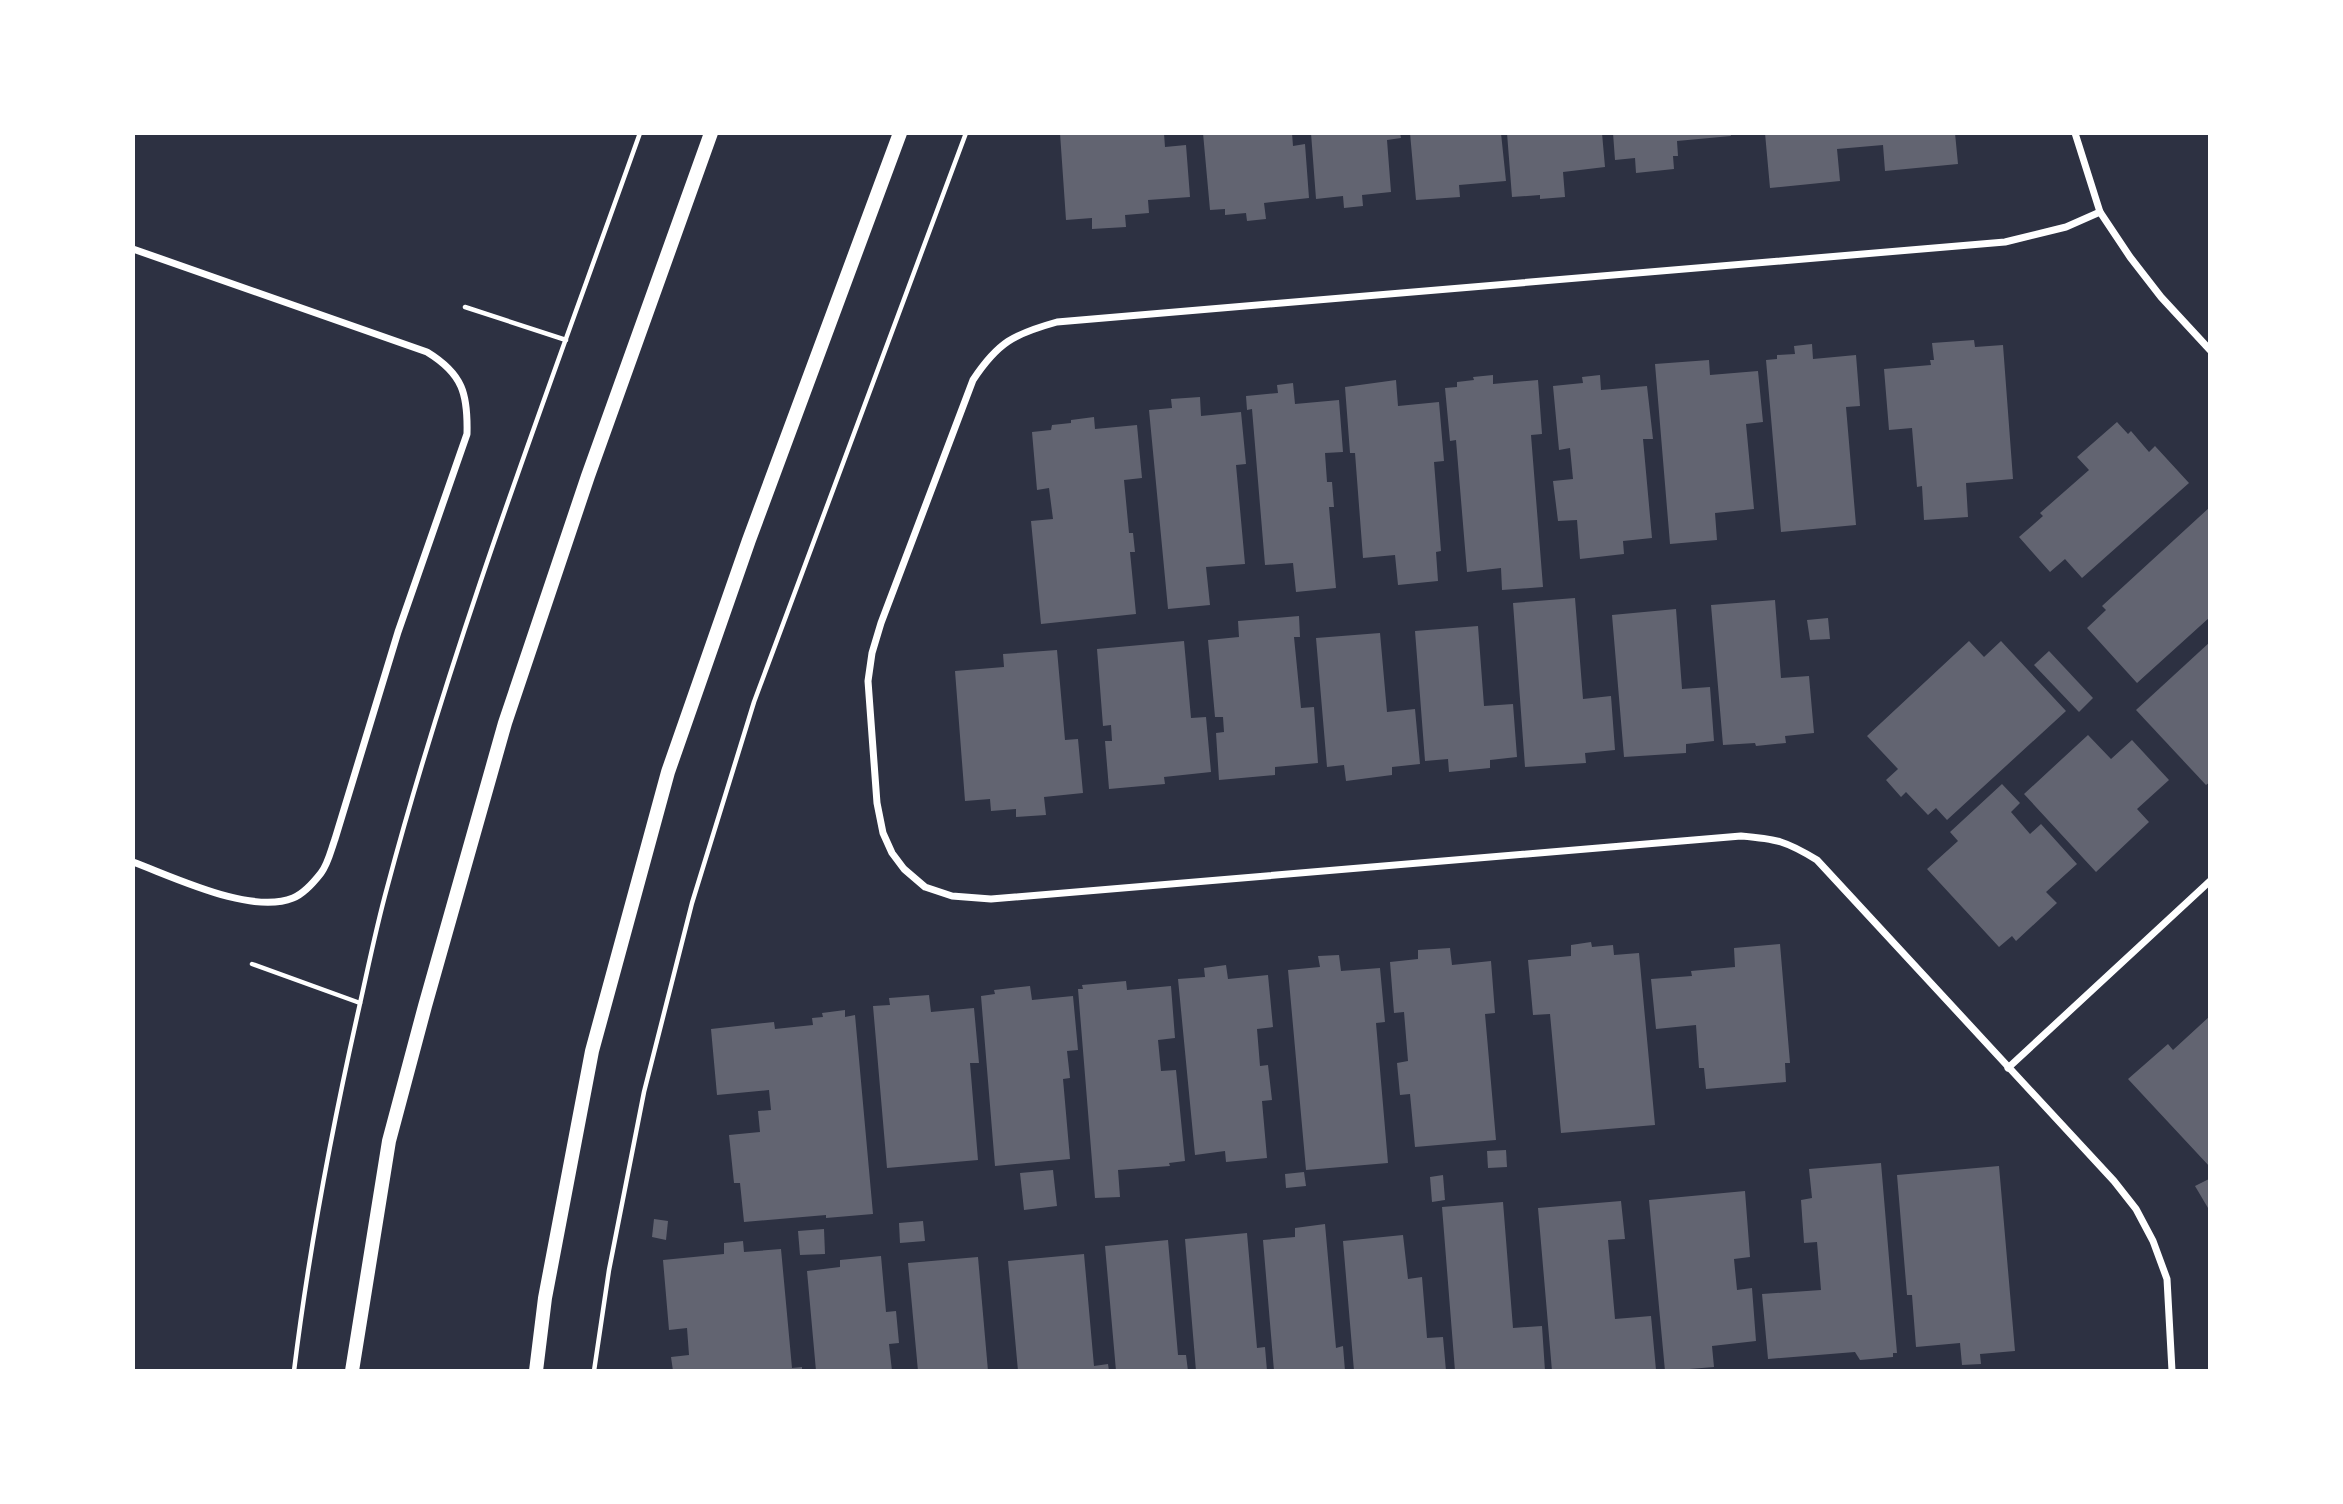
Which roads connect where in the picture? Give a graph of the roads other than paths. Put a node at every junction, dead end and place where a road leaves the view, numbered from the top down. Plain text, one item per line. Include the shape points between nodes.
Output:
1 (711, 133) edge
2 (900, 133) edge
3 (2075, 133) edge
4 (2100, 212) junction
5 (133, 249) edge
6 (2210, 350) edge
7 (133, 862) edge
8 (2210, 881) edge
9 (2008, 1068) junction
10 (352, 1371) edge
11 (536, 1371) edge
12 (2172, 1371) edge

1 - 10 main road via 505,723 389,1141
2 - 11 main road via 668,772 592,1051 545,1298
3 - 4 street
4 - 6 street via 2161,297
4 - 9 street via 2066,227 2005,242 1057,322 1032,329 989,355 973,380 881,623 868,681 883,832 904,869 925,887 952,896 991,899 1741,836 1770,839 1792,845 1816,860
5 - 7 street via 427,352 445,363 460,381 468,406 467,434 398,632 323,871 293,898 271,902 240,900
8 - 9 street
9 - 12 street via 2114,1181 2154,1241 2167,1279

